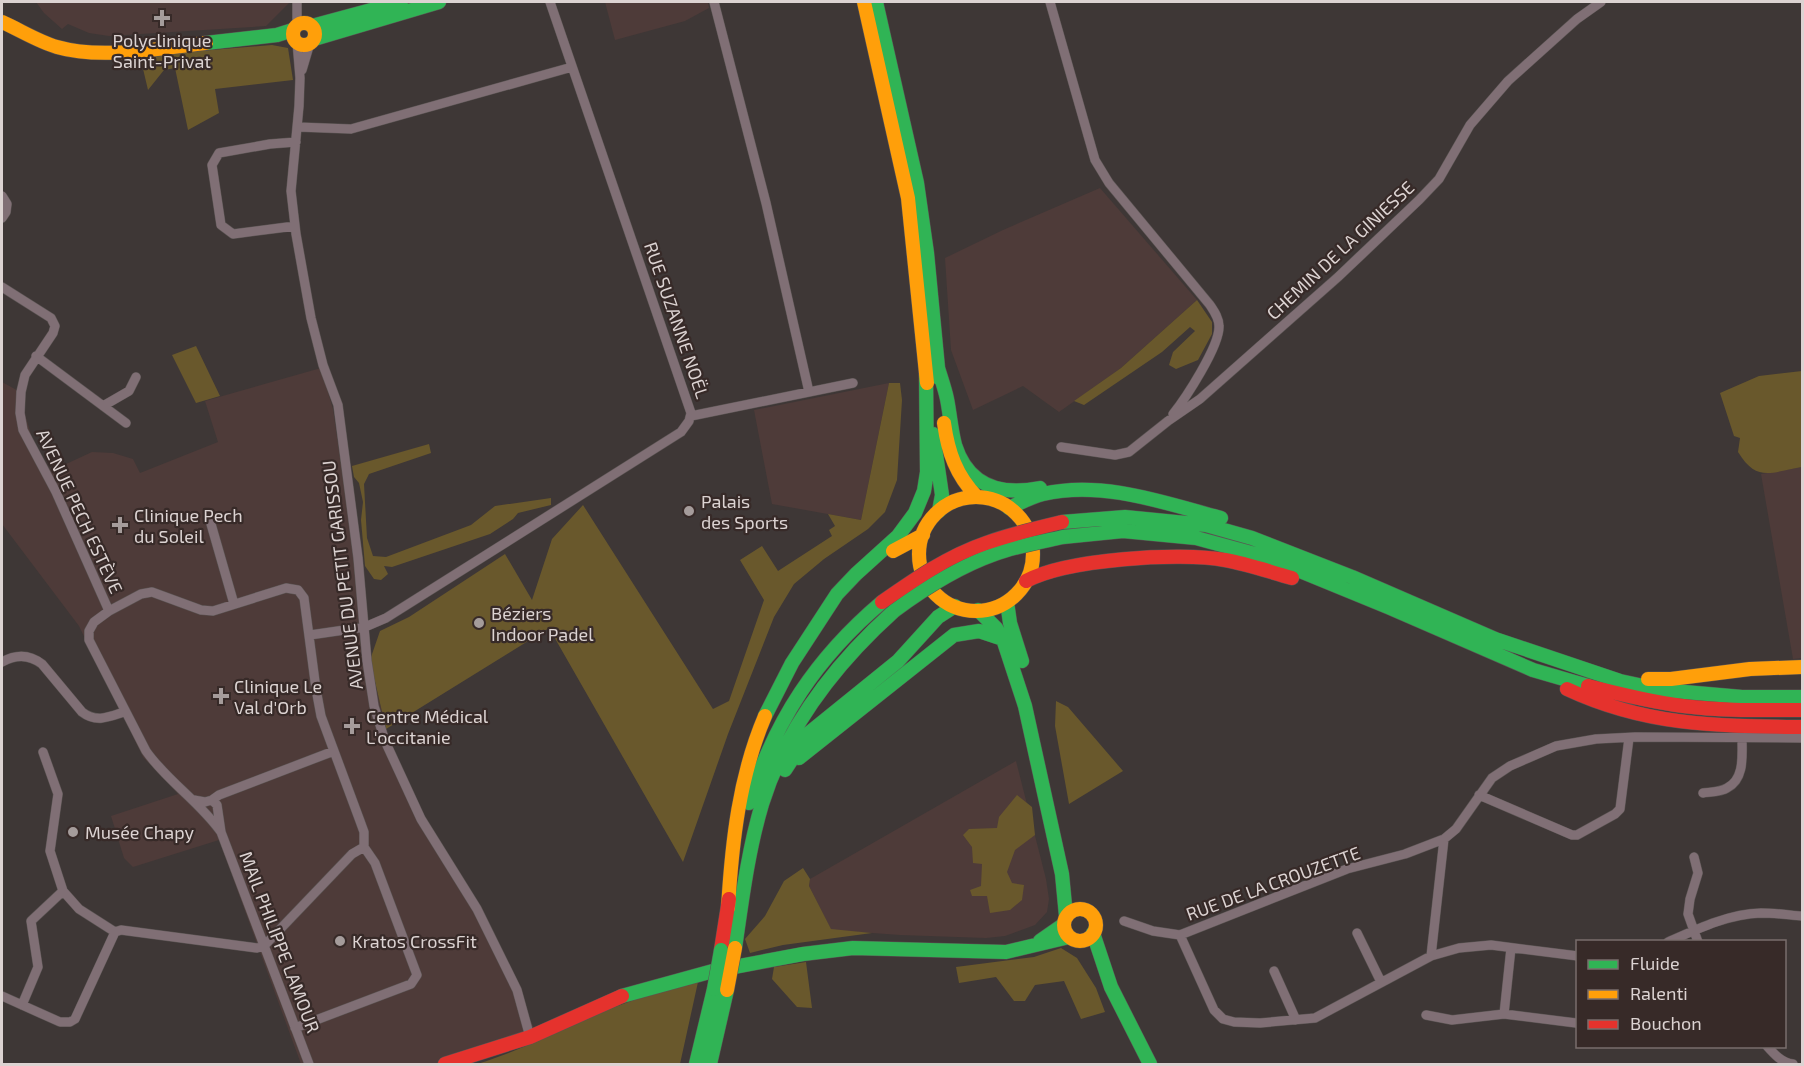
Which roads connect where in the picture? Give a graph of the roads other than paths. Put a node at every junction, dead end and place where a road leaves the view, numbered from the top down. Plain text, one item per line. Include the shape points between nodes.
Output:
1 (297, 2) edge
2 (401, 2) edge
3 (439, 2) edge
4 (550, 2) edge
5 (714, 2) edge
6 (864, 2) edge
7 (876, 2) edge
8 (1050, 2) edge
9 (1601, 2) edge
10 (2, 21) edge
11 (303, 33) junction
12 (572, 67) junction
13 (298, 127) junction
14 (296, 142) junction
15 (2, 196) edge
16 (2, 218) edge
17 (295, 226) junction
18 (2, 287) edge
19 (36, 356) junction
20 (932, 371) junction
21 (136, 377) dead end
22 (853, 383) dead end
23 (809, 392) junction
24 (103, 406) junction
25 (691, 416) junction
26 (1168, 421) junction
27 (126, 423) dead end
28 (1061, 447) dead end
29 (1100, 491) junction
30 (977, 497) junction
31 (1009, 508) junction
32 (939, 511) junction
33 (209, 518) dead end
34 (923, 534) junction
35 (1026, 581) junction
36 (1382, 590) junction
37 (1007, 602) junction
38 (234, 604) junction
39 (955, 606) junction
40 (1388, 607) junction
41 (978, 610) junction
42 (109, 611) junction
43 (817, 625) junction
44 (365, 627) junction
45 (1447, 633) junction
46 (310, 635) junction
47 (1003, 639) junction
48 (2, 662) edge
49 (1803, 667) edge
50 (1581, 668) junction
51 (1803, 697) edge
52 (1803, 710) edge
53 (124, 712) junction
54 (1803, 727) edge
55 (1629, 738) junction
56 (1742, 738) junction
57 (1803, 738) edge
58 (334, 751) junction
59 (43, 752) dead end
60 (1040, 767) junction
61 (781, 776) junction
62 (1703, 793) dead end
63 (1479, 795) junction
64 (211, 808) junction
65 (755, 833) junction
66 (1444, 839) junction
67 (364, 847) junction
68 (1694, 857) dead end
69 (1062, 874) junction
70 (63, 891) junction
71 (728, 908) junction
72 (1082, 909) junction
73 (1803, 916) edge
74 (1124, 921) dead end
75 (1069, 930) junction
76 (1694, 930) junction
77 (115, 932) junction
78 (1093, 933) junction
79 (1357, 933) dead end
80 (1180, 935) junction
81 (1672, 940) edge
82 (1697, 940) edge
83 (264, 946) junction
84 (1511, 948) junction
85 (728, 949) junction
86 (1431, 956) junction
87 (1576, 956) edge
88 (1274, 971) dead end
89 (1381, 982) junction
90 (1111, 987) junction
91 (721, 990) junction
92 (2, 996) edge
93 (22, 1005) junction
94 (1504, 1014) junction
95 (1426, 1015) dead end
96 (1296, 1020) junction
97 (1576, 1023) dead end
98 (295, 1028) junction
99 (530, 1037) junction
100 (1768, 1048) edge
101 (309, 1065) edge
102 (445, 1065) edge
103 (696, 1065) edge
104 (710, 1065) edge
105 (1150, 1065) edge
106 (1793, 1065) edge

1 - 11 street, AVENUE DU PETIT GARISSOU
2 - 11 main road
3 - 11 main road
4 - 12 street, RUE SUZANNE NOËL
5 - 23 street via 770,219
6 - 20 main road via 908,198
7 - 20 main road via 917,183 927,253
8 - 26 street via 1095,160 1109,183 1217,316 1216,341 1187,397
9 - 26 street, CHEMIN DE LA GINIESSE via 1508,81 1470,125 1439,179 1419,200 1200,399
10 - 11 main road via 57,47 90,52
11 - 13 street, AVENUE DU PETIT GARISSOU
12 - 13 street via 351,129
12 - 25 street, RUE SUZANNE NOËL
13 - 14 street, AVENUE DU PETIT GARISSOU
14 - 17 street, AVENUE DU PETIT GARISSOU via 291,190
14 - 17 street via 219,153 212,165 221,225 226,231 232,234
15 - 16 street via 7,204
17 - 44 street, AVENUE DU PETIT GARISSOU via 311,318 338,405
18 - 19 street, AVENUE PECH ESTÈVE via 51,318 55,326
19 - 24 street
19 - 42 street, AVENUE PECH ESTÈVE via 25,375 21,393 23,430 56,492
20 - 29 main road via 947,401 959,458 976,478 1012,492 1079,485
20 - 30 main road via 950,459 959,478
20 - 32 main road via 942,495
20 - 43 main road via 926,482 916,513 900,536 845,585
21 - 24 street via 129,391
22 - 23 street
23 - 25 street
24 - 27 street
25 - 44 street, RUE SUZANNE NOËL via 681,432 408,605
26 - 28 street, CHEMIN DE LA GINIESSE via 1129,452 1115,455
29 - 31 main road via 1044,494
29 - 36 main road via 1185,509 1272,534 1363,574
30 - 31 main road via 995,500
30 - 32 main road via 959,500
31 - 35 main road via 1024,522 1031,539 1032,561
32 - 34 main road
33 - 38 street
34 - 39 main road via 920,558 926,579 938,596
34 - 43 main road via 871,568
35 - 37 main road
35 - 40 main road via 1051,570 1082,564 1212,558
36 - 50 main road via 1496,639
36 - 71 main road, bridge via 1252,538 1182,521 1125,517 1062,522 1002,537 963,552 920,575 882,602 845,635 808,679 785,714 754,785
37 - 41 main road
37 - 60 main road via 1033,701
38 - 42 street via 213,611 201,610 152,592
38 - 46 street via 286,588 298,590 304,597
39 - 41 main road
39 - 61 main road via 938,617 898,661 809,733
40 - 45 main road
40 - 65 main road, bridge via 1266,557 1196,538 1123,531 1063,537 994,555 934,584 894,611 844,657 797,723 772,777
41 - 47 main road
42 - 53 street via 94,622 88,631 89,640
43 - 71 main road via 773,699 753,747 736,816
44 - 46 street, RUE SUZANNE NOËL
44 - 99 street, AVENUE DU PETIT GARISSOU via 374,706 385,741 421,819 477,909 517,990
45 - 52 main road via 1533,670 1655,702 1715,709
45 - 54 main road via 1483,654 1634,714 1694,723
46 - 58 street via 321,716
47 - 60 main road
47 - 61 main road via 975,630 945,641 817,742
48 - 53 street via 22,655 34,658 87,717 102,720
49 - 50 main road via 1671,679
50 - 51 main road via 1662,690
53 - 64 street via 152,760 194,800
55 - 56 street, RUE DE LA CROUZETTE
55 - 63 street, RUE DE LA CROUZETTE via 1596,739 1547,749 1492,778
55 - 63 street via 1620,809 1577,835
56 - 57 street, RUE DE LA CROUZETTE
56 - 62 street via 1743,766 1738,777 1728,788
58 - 64 street via 229,791
58 - 67 street via 364,832
59 - 70 street via 58,794 50,851
60 - 69 main road
61 - 65 main road
63 - 66 street, RUE DE LA CROUZETTE via 1456,829
64 - 83 street, MAIL PHILIPPE LAMOUR
65 - 85 main road
66 - 80 street, RUE DE LA CROUZETTE via 1347,869
66 - 86 street
67 - 83 street via 352,854
67 - 98 street via 375,863 417,975 411,984
68 - 76 street via 1698,873 1689,914
69 - 72 main road
69 - 75 main road
70 - 77 street via 79,909
70 - 93 street via 31,921 38,967
71 - 85 main road
72 - 75 main road via 1072,910
72 - 78 main road via 1094,918
73 - 76 street via 1759,913
74 - 80 street, RUE DE LA CROUZETTE
75 - 78 main road via 1087,939
75 - 90 main road
75 - 99 main road via 1033,945 997,952 877,947 803,954 712,971 629,993
76 - 81 street
76 - 82 street
77 - 83 street
77 - 93 street via 75,1019 60,1022
78 - 90 main road
79 - 89 street
80 - 96 street, RUE DE LA CROUZETTE via 1214,1010 1223,1019
83 - 98 street, MAIL PHILIPPE LAMOUR
84 - 86 street, RUE DE LA CROUZETTE via 1459,948
84 - 87 street, RUE DE LA CROUZETTE
84 - 94 street
85 - 91 main road, bridge
86 - 89 street, RUE DE LA CROUZETTE
88 - 96 street
89 - 96 street, RUE DE LA CROUZETTE via 1315,1018
90 - 105 main road
91 - 103 main road
91 - 104 main road
92 - 93 street
94 - 95 street via 1452,1020
94 - 97 street
98 - 101 street, MAIL PHILIPPE LAMOUR
99 - 102 main road
100 - 106 street

